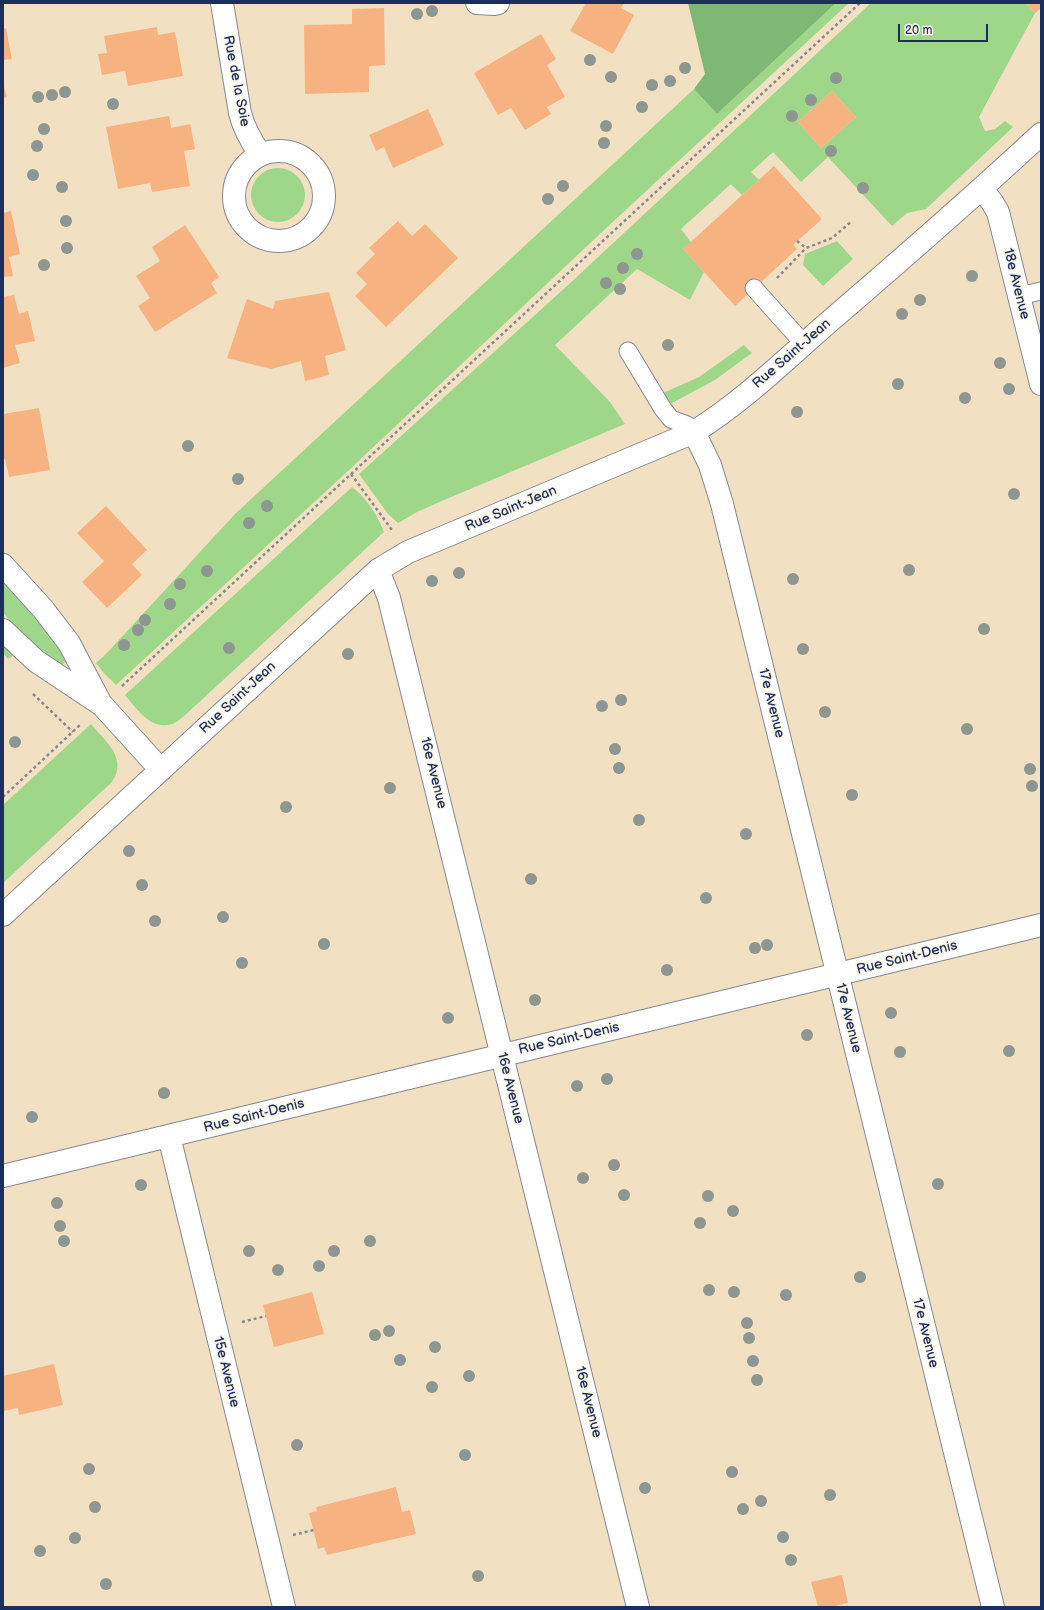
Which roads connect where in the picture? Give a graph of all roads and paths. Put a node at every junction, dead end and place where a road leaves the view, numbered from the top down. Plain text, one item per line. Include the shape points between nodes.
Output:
1 (222, 3) edge
2 (477, 3) edge
3 (498, 3) edge
4 (860, 3) edge
5 (1041, 134) edge
6 (260, 154) junction
7 (982, 189) junction
8 (852, 221) dead end
9 (797, 241) dead end
10 (806, 248) junction
11 (757, 291) joint
12 (1041, 291) edge
13 (1019, 296) junction
14 (804, 344) junction
15 (628, 351) dead end
16 (1038, 359) edge
17 (1041, 384) edge
18 (694, 432) junction
19 (351, 474) junction
20 (390, 527) dead end
21 (3, 565) edge
22 (378, 570) junction
23 (3, 630) edge
24 (120, 688) dead end
25 (31, 692) dead end
26 (102, 705) junction
27 (85, 721) dead end
28 (73, 732) junction
29 (161, 770) junction
30 (3, 796) edge
31 (3, 915) edge
32 (1041, 925) edge
33 (838, 975) junction
34 (502, 1055) junction
35 (168, 1136) junction
36 (3, 1176) edge
37 (284, 1607) edge
38 (638, 1607) edge
39 (993, 1607) edge

1 - 6 street, Rue de la Soie via 240,113 250,140
2 - 3 street
4 - 19 path
5 - 7 street, Rue Saint-Jean
6 - 6 street via 248,162 239,174 234,189 234,204 240,218 249,229 262,238 277,241 292,239 305,233 319,216 324,195 321,180 314,167 303,157 290,152 275,150
7 - 13 street, 18e Avenue via 998,212
7 - 14 street, Rue Saint-Jean
8 - 10 path via 832,238
9 - 10 path
10 - 11 path
11 - 14 lane
12 - 13 lane
13 - 16 street, 18e Avenue
14 - 18 street, Rue Saint-Jean via 756,386
15 - 18 lane via 671,419 687,425
16 - 17 street, 18e Avenue
18 - 22 street, Rue Saint-Jean via 408,552
18 - 33 street, 17e Avenue via 710,465 722,504
19 - 20 path
19 - 24 path
21 - 26 street via 43,609 69,643
22 - 29 street, Rue Saint-Jean
22 - 34 street, 16e Avenue via 389,598
23 - 26 street via 36,661
25 - 28 path
26 - 29 street
27 - 28 path
28 - 30 path
29 - 31 street, Rue Saint-Jean
32 - 33 street, Rue Saint-Denis
33 - 34 street, Rue Saint-Denis
33 - 39 street, 17e Avenue
34 - 35 street, Rue Saint-Denis
34 - 38 street, 16e Avenue
35 - 36 street, Rue Saint-Denis
35 - 37 street, 15e Avenue

